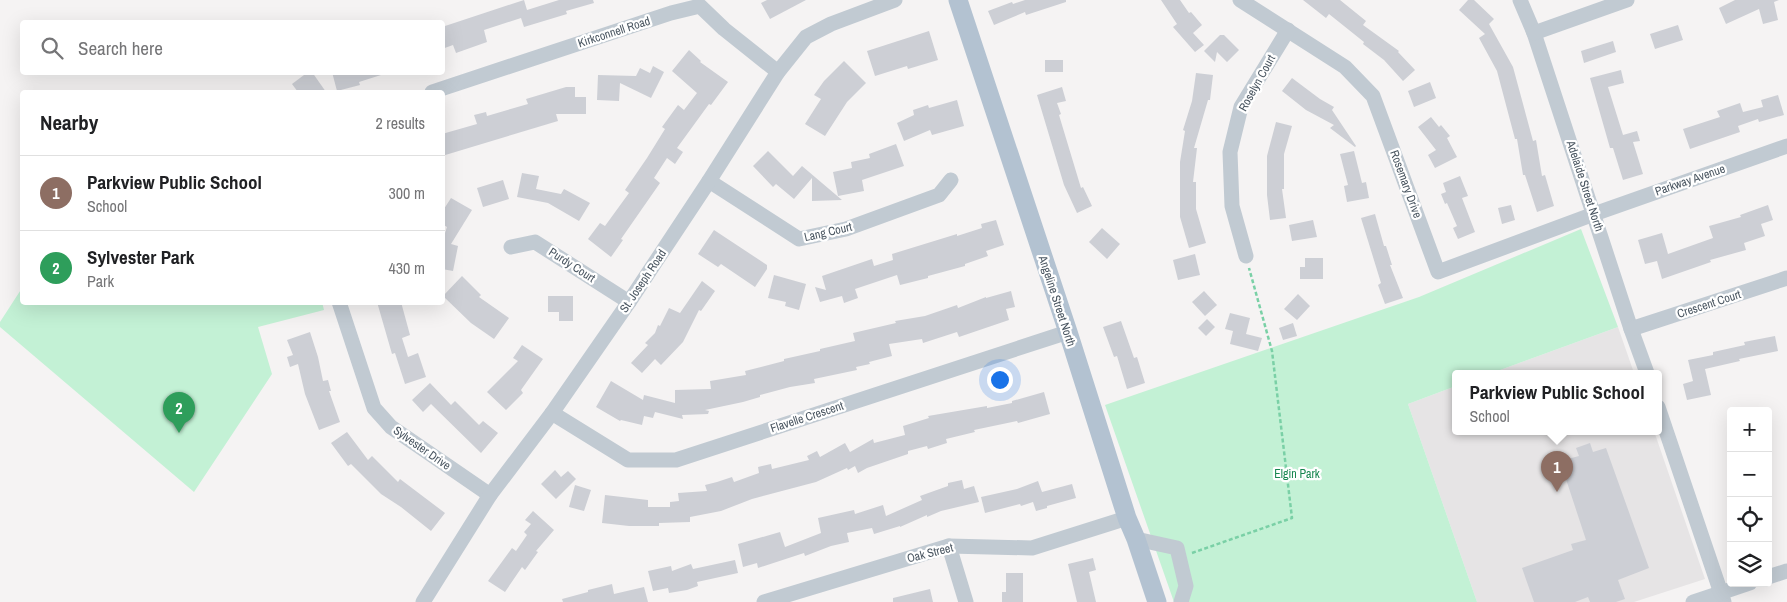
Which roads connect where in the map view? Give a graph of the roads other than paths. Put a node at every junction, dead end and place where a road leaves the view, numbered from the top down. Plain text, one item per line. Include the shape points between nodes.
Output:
1 (895, 0) edge
2 (958, 0) edge
3 (1240, 0) edge
4 (1520, 0) edge
5 (1627, 0) edge
6 (1288, 30) junction
7 (1534, 32) junction
8 (778, 72) junction
9 (438, 90) edge
10 (1787, 146) edge
11 (951, 180) dead end
12 (710, 181) junction
13 (1594, 214) junction
14 (511, 247) dead end
15 (1246, 256) road end
16 (1787, 278) edge
17 (629, 302) junction
18 (340, 305) edge
19 (1631, 329) junction
20 (1068, 332) junction
21 (1646, 370) edge
22 (552, 413) junction
23 (1662, 418) edge
24 (490, 495) junction
25 (1127, 518) junction
26 (1136, 539) junction
27 (949, 546) junction
28 (1787, 571) edge
29 (1772, 577) edge
30 (1742, 587) edge
31 (801, 596) edge
32 (1723, 597) edge
33 (423, 602) edge
34 (764, 602) edge
35 (966, 602) edge
36 (1157, 602) edge
37 (1181, 602) edge
38 (1693, 602) edge

1 - 8 street, St. Joseph Road via 806,37
2 - 20 main road, Angeline Street North
3 - 6 street, Rosemary Drive
4 - 7 street, Adelaide Street North
5 - 7 street
6 - 13 street, Rosemary Drive via 1345,67 1373,96 1438,272
6 - 15 street, Roselyn Court via 1241,106 1230,152 1232,206
7 - 13 street, Adelaide Street North
8 - 9 street, Kirkconnell Road via 700,6
8 - 12 street, St. Joseph Road
10 - 13 street, Parkway Avenue
11 - 12 street, Lang Court via 939,195 846,229 799,239
12 - 17 street, St. Joseph Road
13 - 19 street, Adelaide Street North
14 - 17 street, Purdy Court via 535,242
16 - 19 street, Crescent Court
17 - 22 street, St. Joseph Road
18 - 24 street, Sylvester Drive via 374,408 392,427
19 - 21 street, Adelaide Street North
20 - 22 street, Flavelle Crescent via 676,460 628,460
20 - 25 main road, Angeline Street North
22 - 24 street, St. Joseph Road
23 - 32 street
24 - 33 street, St. Joseph Road
25 - 26 main road, Angeline Street North
25 - 27 street, Oak Street via 1032,548
26 - 36 main road, Angeline Street North
26 - 37 street via 1177,548 1186,586
27 - 31 street, Oak Street
27 - 35 street
28 - 29 street
30 - 32 street
31 - 34 street, Oak Street
32 - 38 street

